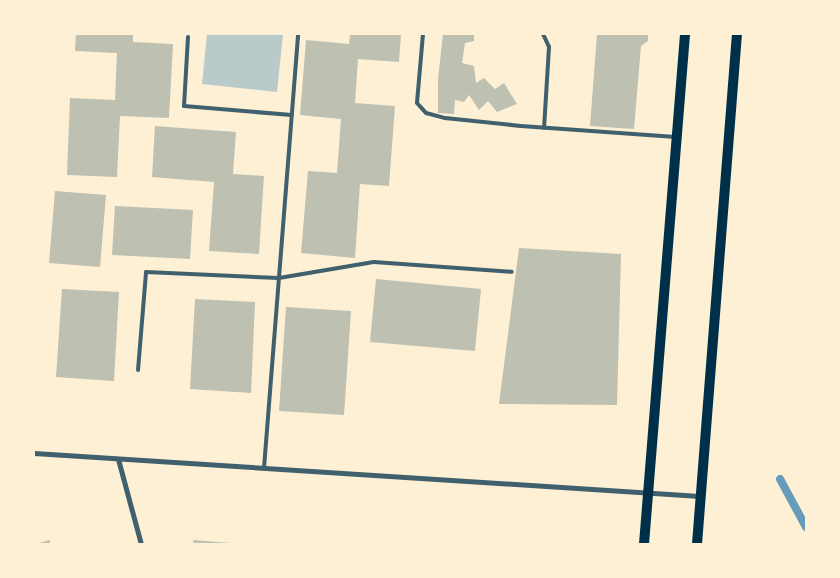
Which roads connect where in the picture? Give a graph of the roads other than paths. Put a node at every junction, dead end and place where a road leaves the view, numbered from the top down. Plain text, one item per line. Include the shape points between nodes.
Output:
1 (298, 34) edge
2 (423, 34) edge
3 (543, 34) edge
4 (685, 34) edge
5 (737, 34) edge
6 (188, 37) dead end
7 (292, 116) junction
8 (544, 128) junction
9 (676, 137) junction
10 (512, 272) dead end
11 (279, 278) junction
12 (138, 370) dead end
13 (34, 453) edge
14 (118, 459) junction
15 (264, 468) junction
16 (646, 493) junction
17 (700, 496) junction
18 (140, 544) edge
19 (644, 544) edge
20 (696, 544) edge

1 - 7 lane
2 - 8 lane via 417,103 426,113 445,118
3 - 8 lane via 549,47
4 - 9 main road
5 - 17 main road
6 - 7 lane via 184,106
7 - 11 lane
8 - 9 lane
9 - 16 main road
10 - 11 lane via 374,262
11 - 12 lane via 146,272
11 - 15 lane
13 - 14 street
14 - 15 street
14 - 18 street
15 - 16 street
16 - 17 street
16 - 19 main road
17 - 20 main road

